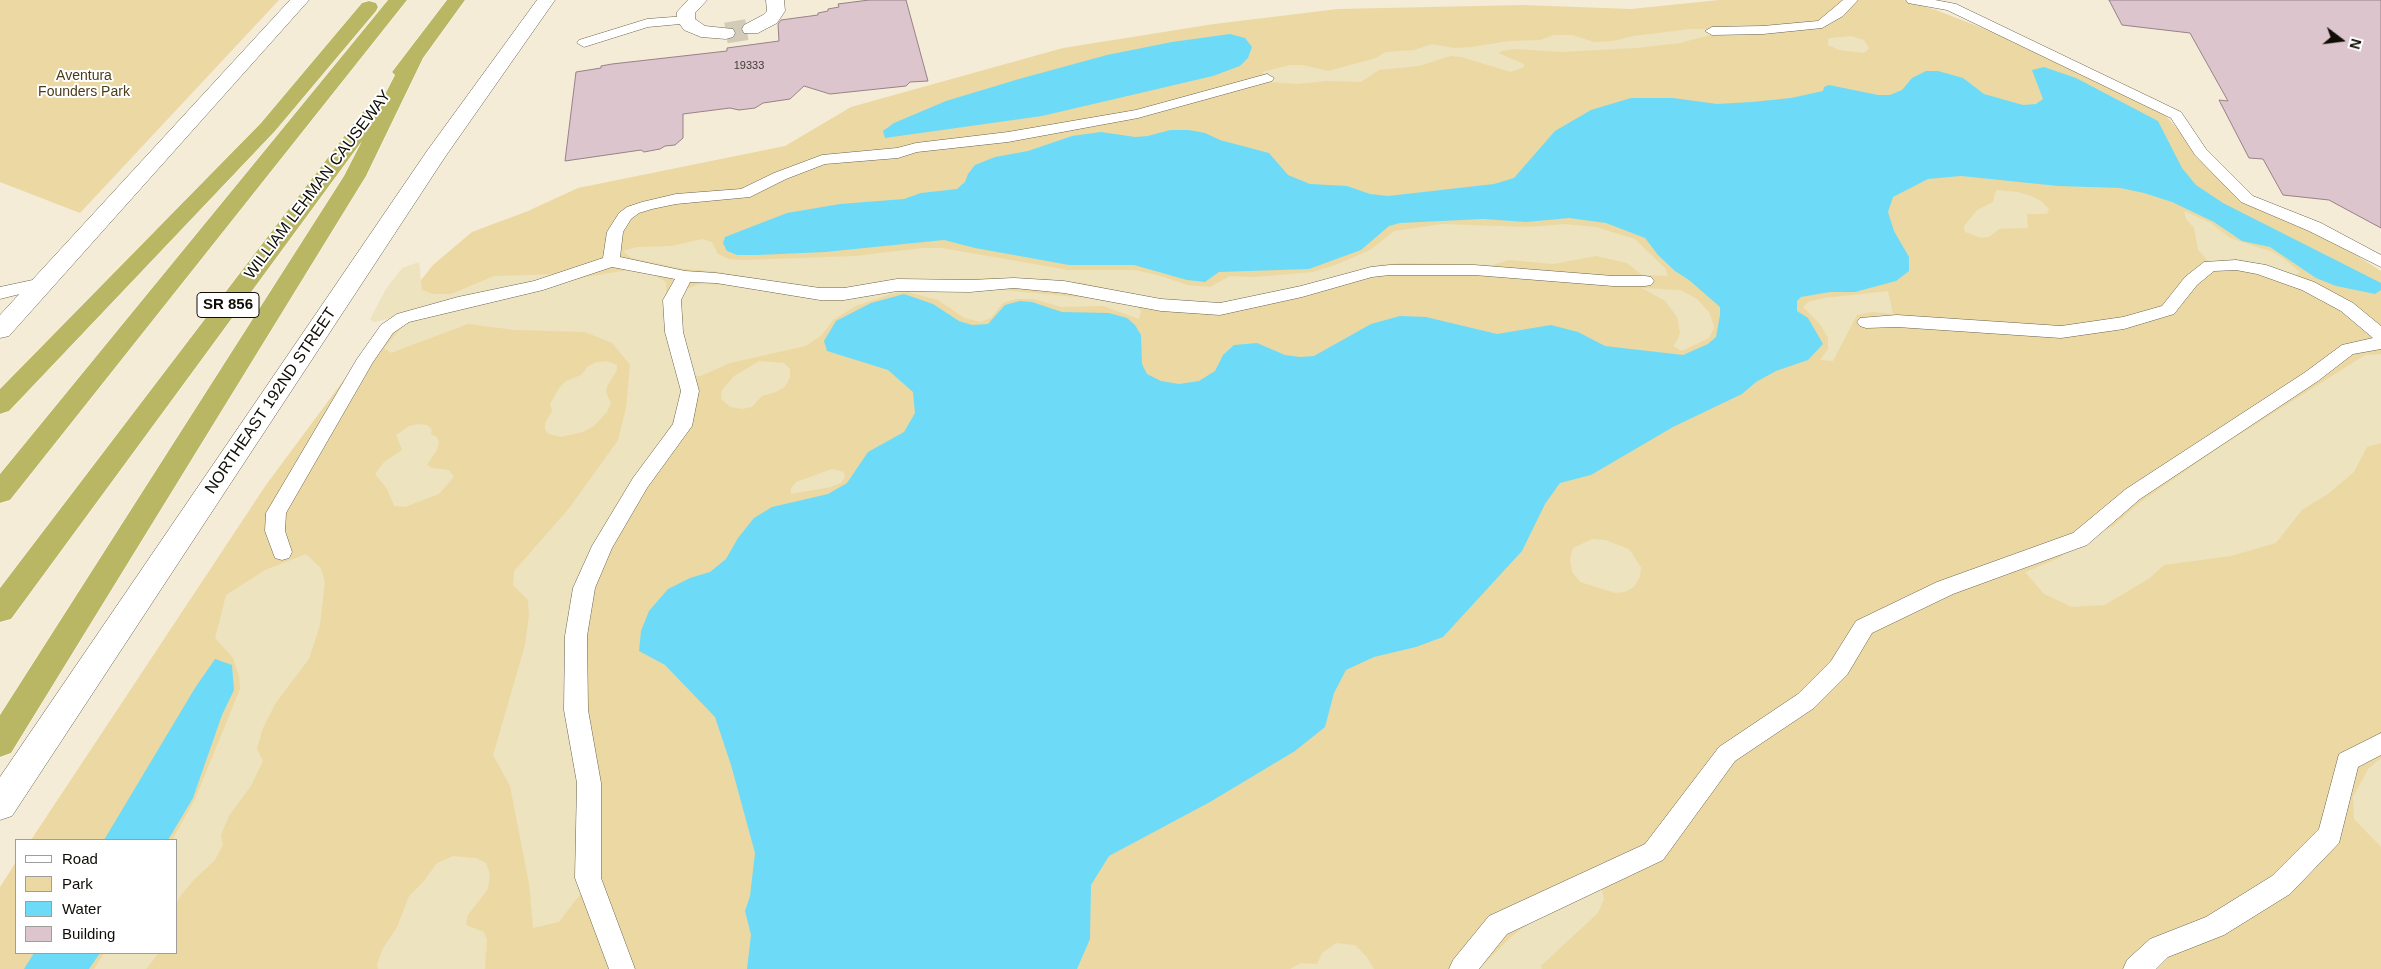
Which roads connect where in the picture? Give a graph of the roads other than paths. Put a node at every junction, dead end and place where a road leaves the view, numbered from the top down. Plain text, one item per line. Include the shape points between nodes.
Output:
1 (300, 0) edge
2 (375, 0) edge
3 (398, 0) edge
4 (456, 0) edge
5 (546, 0) edge
6 (698, 0) edge
7 (775, 0) edge
8 (1851, 0) edge
9 (1913, 0) edge
10 (686, 20) junction
11 (751, 29) tunnel mouth
12 (1712, 31) dead end
13 (726, 33) tunnel mouth
14 (584, 43) dead end
15 (413, 58) junction
16 (1267, 78) dead end
17 (611, 261) junction
18 (2381, 262) edge
19 (685, 276) junction
20 (1645, 281) dead end
21 (42, 283) junction
22 (0, 293) edge
23 (1866, 322) dead end
24 (0, 330) edge
25 (2381, 336) edge
26 (2381, 343) edge
27 (0, 405) edge
28 (0, 493) edge
29 (282, 552) dead end
30 (0, 610) edge
31 (0, 743) edge
32 (2381, 743) edge
33 (0, 805) edge
34 (622, 969) edge
35 (1462, 969) edge
36 (2136, 969) edge

1 - 21 street
2 - 27 highway via 268,127
3 - 28 highway
4 - 15 highway, WILLIAM LEHMAN CAUSEWAY / SR 856
5 - 33 street, NORTHEAST 192ND STREET via 435,156
6 - 10 street via 686,12
7 - 11 street via 776,11 770,19
8 - 12 lane via 1822,24 1772,30
9 - 18 lane via 1951,6 2176,115 2200,152 2247,199 2315,226
10 - 13 street via 700,31
10 - 14 lane via 647,24
15 - 30 highway, WILLIAM LEHMAN CAUSEWAY / SR 856
15 - 31 highway via 355,176
16 - 17 lane via 1138,114 1008,137 822,160 744,194 648,205 625,216 615,232
17 - 19 lane
17 - 29 lane via 537,286 403,318 387,329 276,513 275,530
19 - 20 lane via 820,294 844,294 897,285 1014,283 1064,287 1161,305 1220,309 1390,270 1474,270 1613,282
19 - 34 lane via 672,300 674,332 690,391 682,426 640,483 602,546 584,588 576,636 576,710 589,783 588,878
21 - 22 lane
21 - 24 street
23 - 25 lane via 1897,321 2061,332 2124,323 2168,310 2191,281 2210,266 2236,265 2260,268 2308,286 2347,308
26 - 35 lane via 2348,349 2311,377 2133,494 2080,540 1945,588 1864,627 1839,668 1806,702 1728,754 1654,852 1498,925
32 - 36 lane via 2347,761 2330,835 2281,885 2215,926 2159,948

